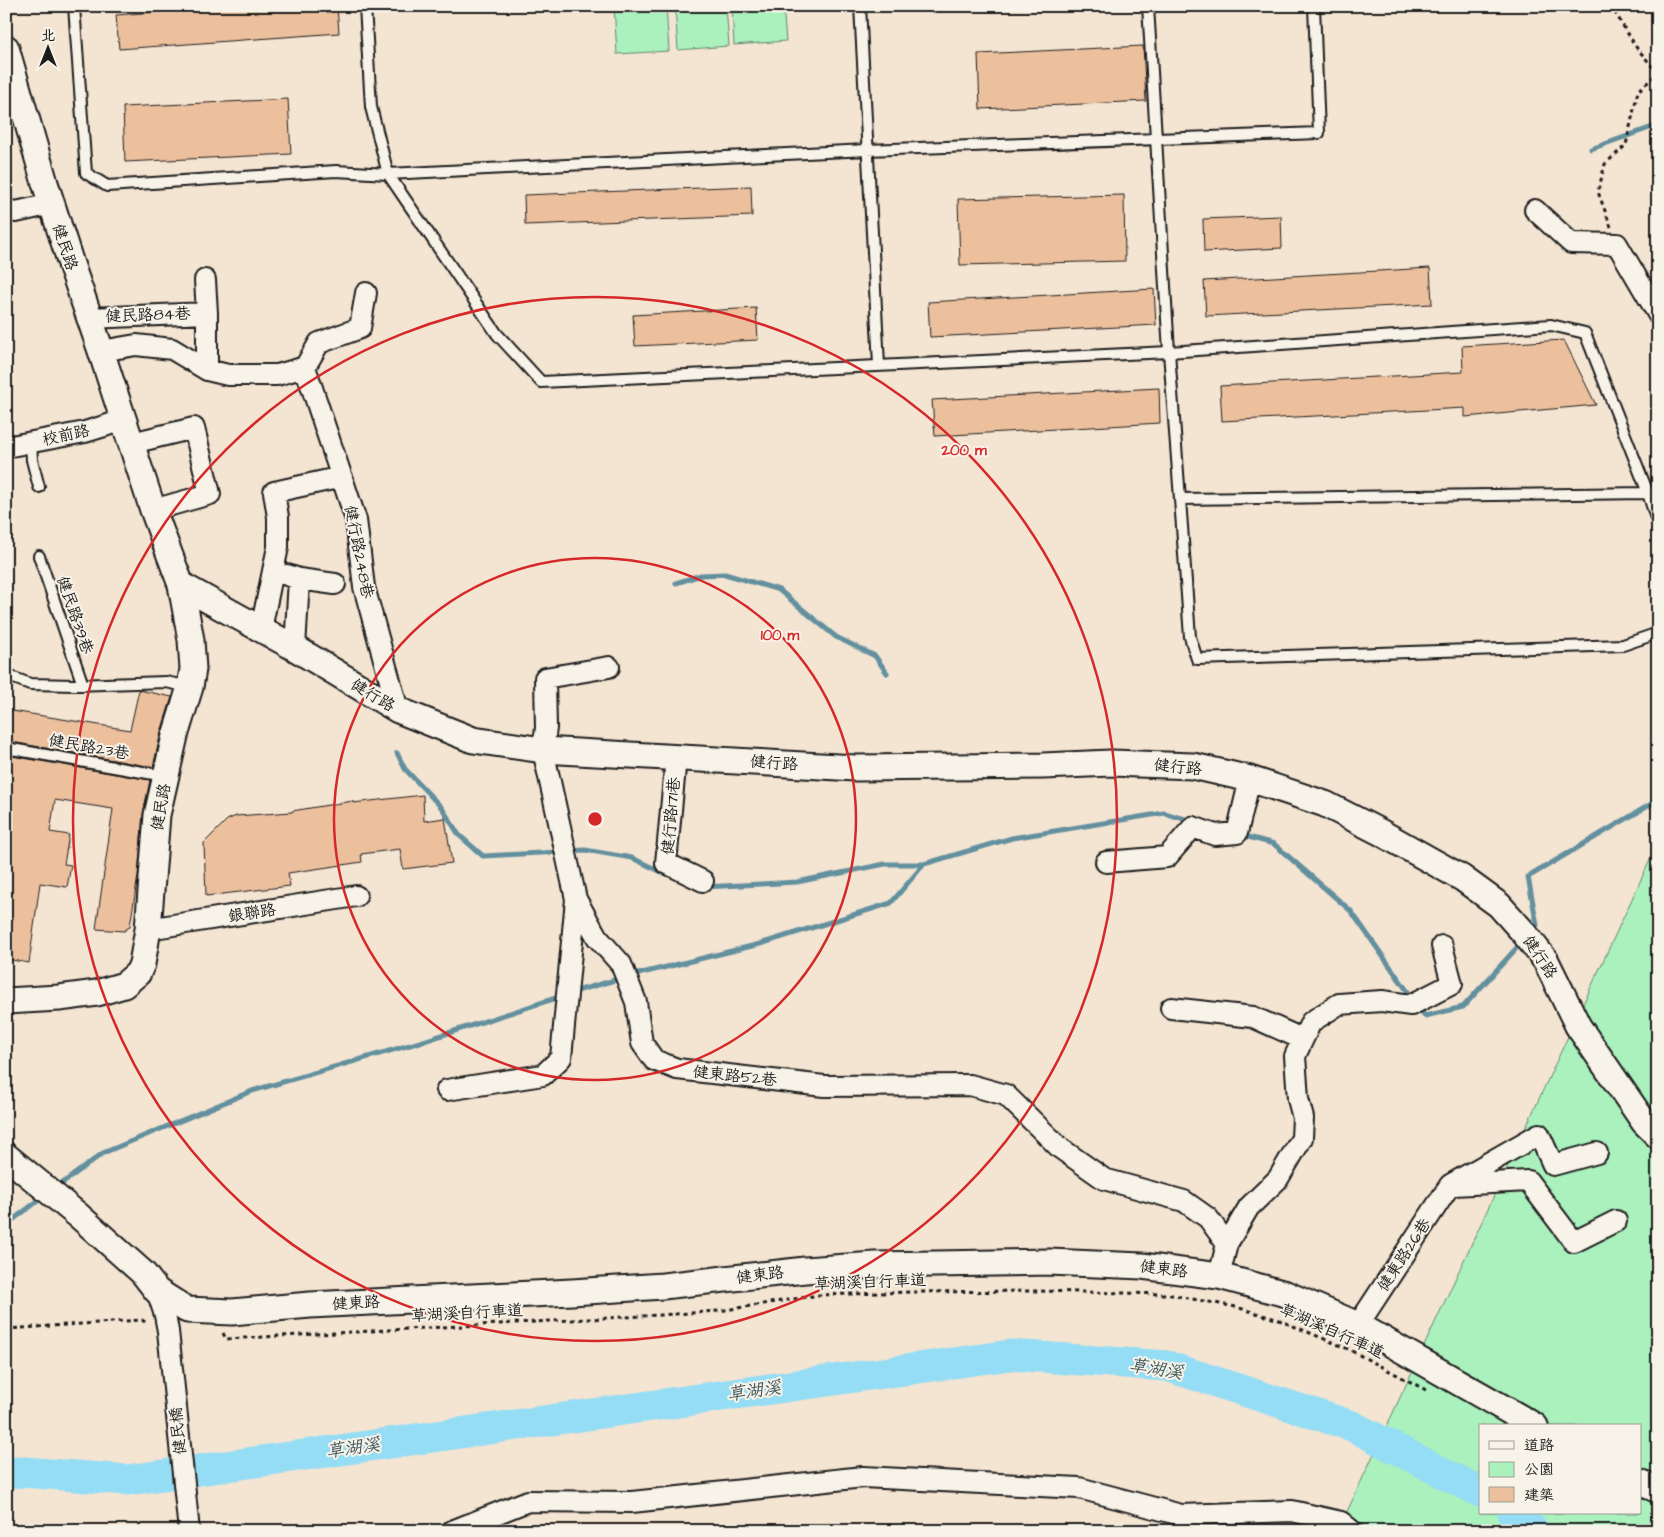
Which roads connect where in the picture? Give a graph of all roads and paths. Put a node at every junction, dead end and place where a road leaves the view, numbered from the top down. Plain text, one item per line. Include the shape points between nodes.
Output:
1 (74, 6) edge
2 (365, 6) edge
3 (860, 6) edge
4 (1148, 6) edge
5 (1314, 6) edge
6 (1611, 6) edge
7 (6, 48) edge
8 (1156, 138) junction
9 (868, 150) junction
10 (388, 174) junction
11 (52, 204) junction
12 (6, 210) edge
13 (1535, 210) dead end
14 (1617, 244) junction
15 (205, 280) dead end
16 (366, 293) dead end
17 (208, 313) junction
18 (1658, 314) edge
19 (90, 318) junction
20 (101, 351) junction
21 (1169, 352) junction
22 (879, 365) junction
23 (304, 367) junction
24 (207, 370) junction
25 (128, 432) junction
26 (31, 442) junction
27 (6, 447) edge
28 (342, 477) junction
29 (39, 487) dead end
30 (1648, 493) junction
31 (1180, 499) junction
32 (153, 510) junction
33 (1658, 525) edge
34 (39, 556) dead end
35 (273, 571) junction
36 (299, 579) junction
37 (181, 584) junction
38 (334, 584) dead end
39 (261, 629) junction
40 (1658, 633) edge
41 (295, 648) junction
42 (609, 667) dead end
43 (6, 675) edge
44 (83, 685) junction
45 (190, 687) junction
46 (398, 710) junction
47 (6, 748) edge
48 (543, 750) junction
49 (676, 757) junction
50 (166, 776) junction
51 (1250, 779) junction
52 (1106, 862) dead end
53 (703, 881) dead end
54 (356, 896) dead end
55 (576, 899) junction
56 (148, 929) junction
57 (1442, 946) dead end
58 (6, 1001) edge
59 (1171, 1008) dead end
60 (1302, 1039) junction
61 (447, 1090) dead end
62 (1658, 1136) edge
63 (1597, 1153) dead end
64 (6, 1156) edge
65 (1450, 1185) junction
66 (1616, 1220) dead end
67 (1227, 1244) junction
68 (1219, 1276) junction
69 (157, 1291) junction
70 (1358, 1325) junction
71 (221, 1328) dead end
72 (6, 1329) edge
73 (160, 1329) junction
74 (1433, 1394) dead end
75 (1531, 1424) edge
76 (1642, 1483) edge
77 (1658, 1490) edge
78 (189, 1531) edge
79 (452, 1531) edge
80 (1352, 1531) edge

1 - 10 lane via 86,173 107,186 336,171
2 - 10 lane via 371,107
3 - 9 lane
4 - 8 lane
5 - 8 lane via 1318,133
6 - 14 path via 1636,47 1658,73 1638,91 1626,145 1605,164 1598,192
7 - 11 street, 健民路
8 - 9 lane
8 - 21 lane
9 - 10 lane
9 - 22 lane
10 - 22 lane via 496,334 541,382
11 - 12 street via 16,212
11 - 19 street, 健民路
13 - 14 street via 1571,243
14 - 18 street
15 - 17 street
16 - 23 street via 360,328 319,343
17 - 19 street, 健民路84巷
17 - 24 street
19 - 20 street, 健民路
20 - 24 street via 136,345 172,349
20 - 25 street, 健民路
21 - 22 lane
21 - 30 lane via 1551,325 1585,333
21 - 31 lane
23 - 24 street via 277,374 228,375
23 - 28 street, 健行路248巷
25 - 26 street, 校前路 via 85,432
25 - 32 street, 健民路
25 - 32 street via 194,428 210,494
26 - 27 street, 校前路
26 - 29 lane
28 - 35 street via 274,492 278,547
28 - 46 street, 健行路248巷 via 356,520 364,587
30 - 31 lane
30 - 33 lane
31 - 40 lane via 1190,636 1197,659 1623,645
32 - 37 street, 健民路
34 - 44 lane, 健民路39巷
35 - 36 street
35 - 39 street
36 - 38 street
36 - 41 street
37 - 39 street, 健行路
37 - 45 street, 健民路 via 191,640 193,669
39 - 41 street, 健行路
41 - 46 street, 健行路
42 - 48 street via 545,678
43 - 44 lane via 30,684
44 - 45 lane via 166,682
45 - 50 street, 健民路
46 - 48 street, 健行路 via 473,740
47 - 50 lane, 健民路23巷
48 - 49 street, 健行路
48 - 55 street
49 - 51 street, 健行路 via 855,768 1156,764 1193,766
49 - 53 street, 健行路171巷 via 666,863
50 - 56 street, 健民路 via 157,815
51 - 52 street via 1237,834 1215,835 1193,827 1167,857
51 - 62 street, 健行路 via 1333,808 1462,878 1499,905 1546,961 1578,1026 1644,1122
54 - 56 street, 銀聯路
55 - 61 street via 561,1058 543,1075
55 - 67 street, 健東路52巷 via 597,937 621,964 636,1002 642,1043 654,1060 677,1070 824,1086 970,1085 1006,1095 1060,1148 1104,1179 1184,1202 1208,1218
56 - 58 street, 健民路 via 138,973 124,985 97,993
57 - 60 street via 1452,984 1411,1005 1382,1001 1339,1004 1311,1022
59 - 60 street via 1253,1017
60 - 67 street via 1295,1056 1298,1099 1303,1118 1302,1138 1278,1179 1248,1207
63 - 65 street, 健東路26巷 via 1553,1165 1539,1134
64 - 69 street, 健東路 via 143,1273
65 - 66 street via 1528,1181 1574,1242
65 - 70 street, 健東路26巷
67 - 68 street
68 - 69 street, 健東路 via 1142,1266 1049,1262 875,1265 663,1286 232,1312 187,1310
68 - 70 street, 健東路 via 1286,1294
69 - 73 street, 健民橋
70 - 75 street, 健東路
71 - 74 path, 草湖溪自行車道 via 226,1339 245,1338 719,1311 819,1295 893,1292 1166,1294 1236,1307 1279,1320 1346,1348
72 - 73 path via 142,1320
73 - 78 street, 健民橋
76 - 77 street
79 - 80 street via 528,1501 632,1502 863,1477 1079,1488 1181,1515 1292,1511 1340,1522

